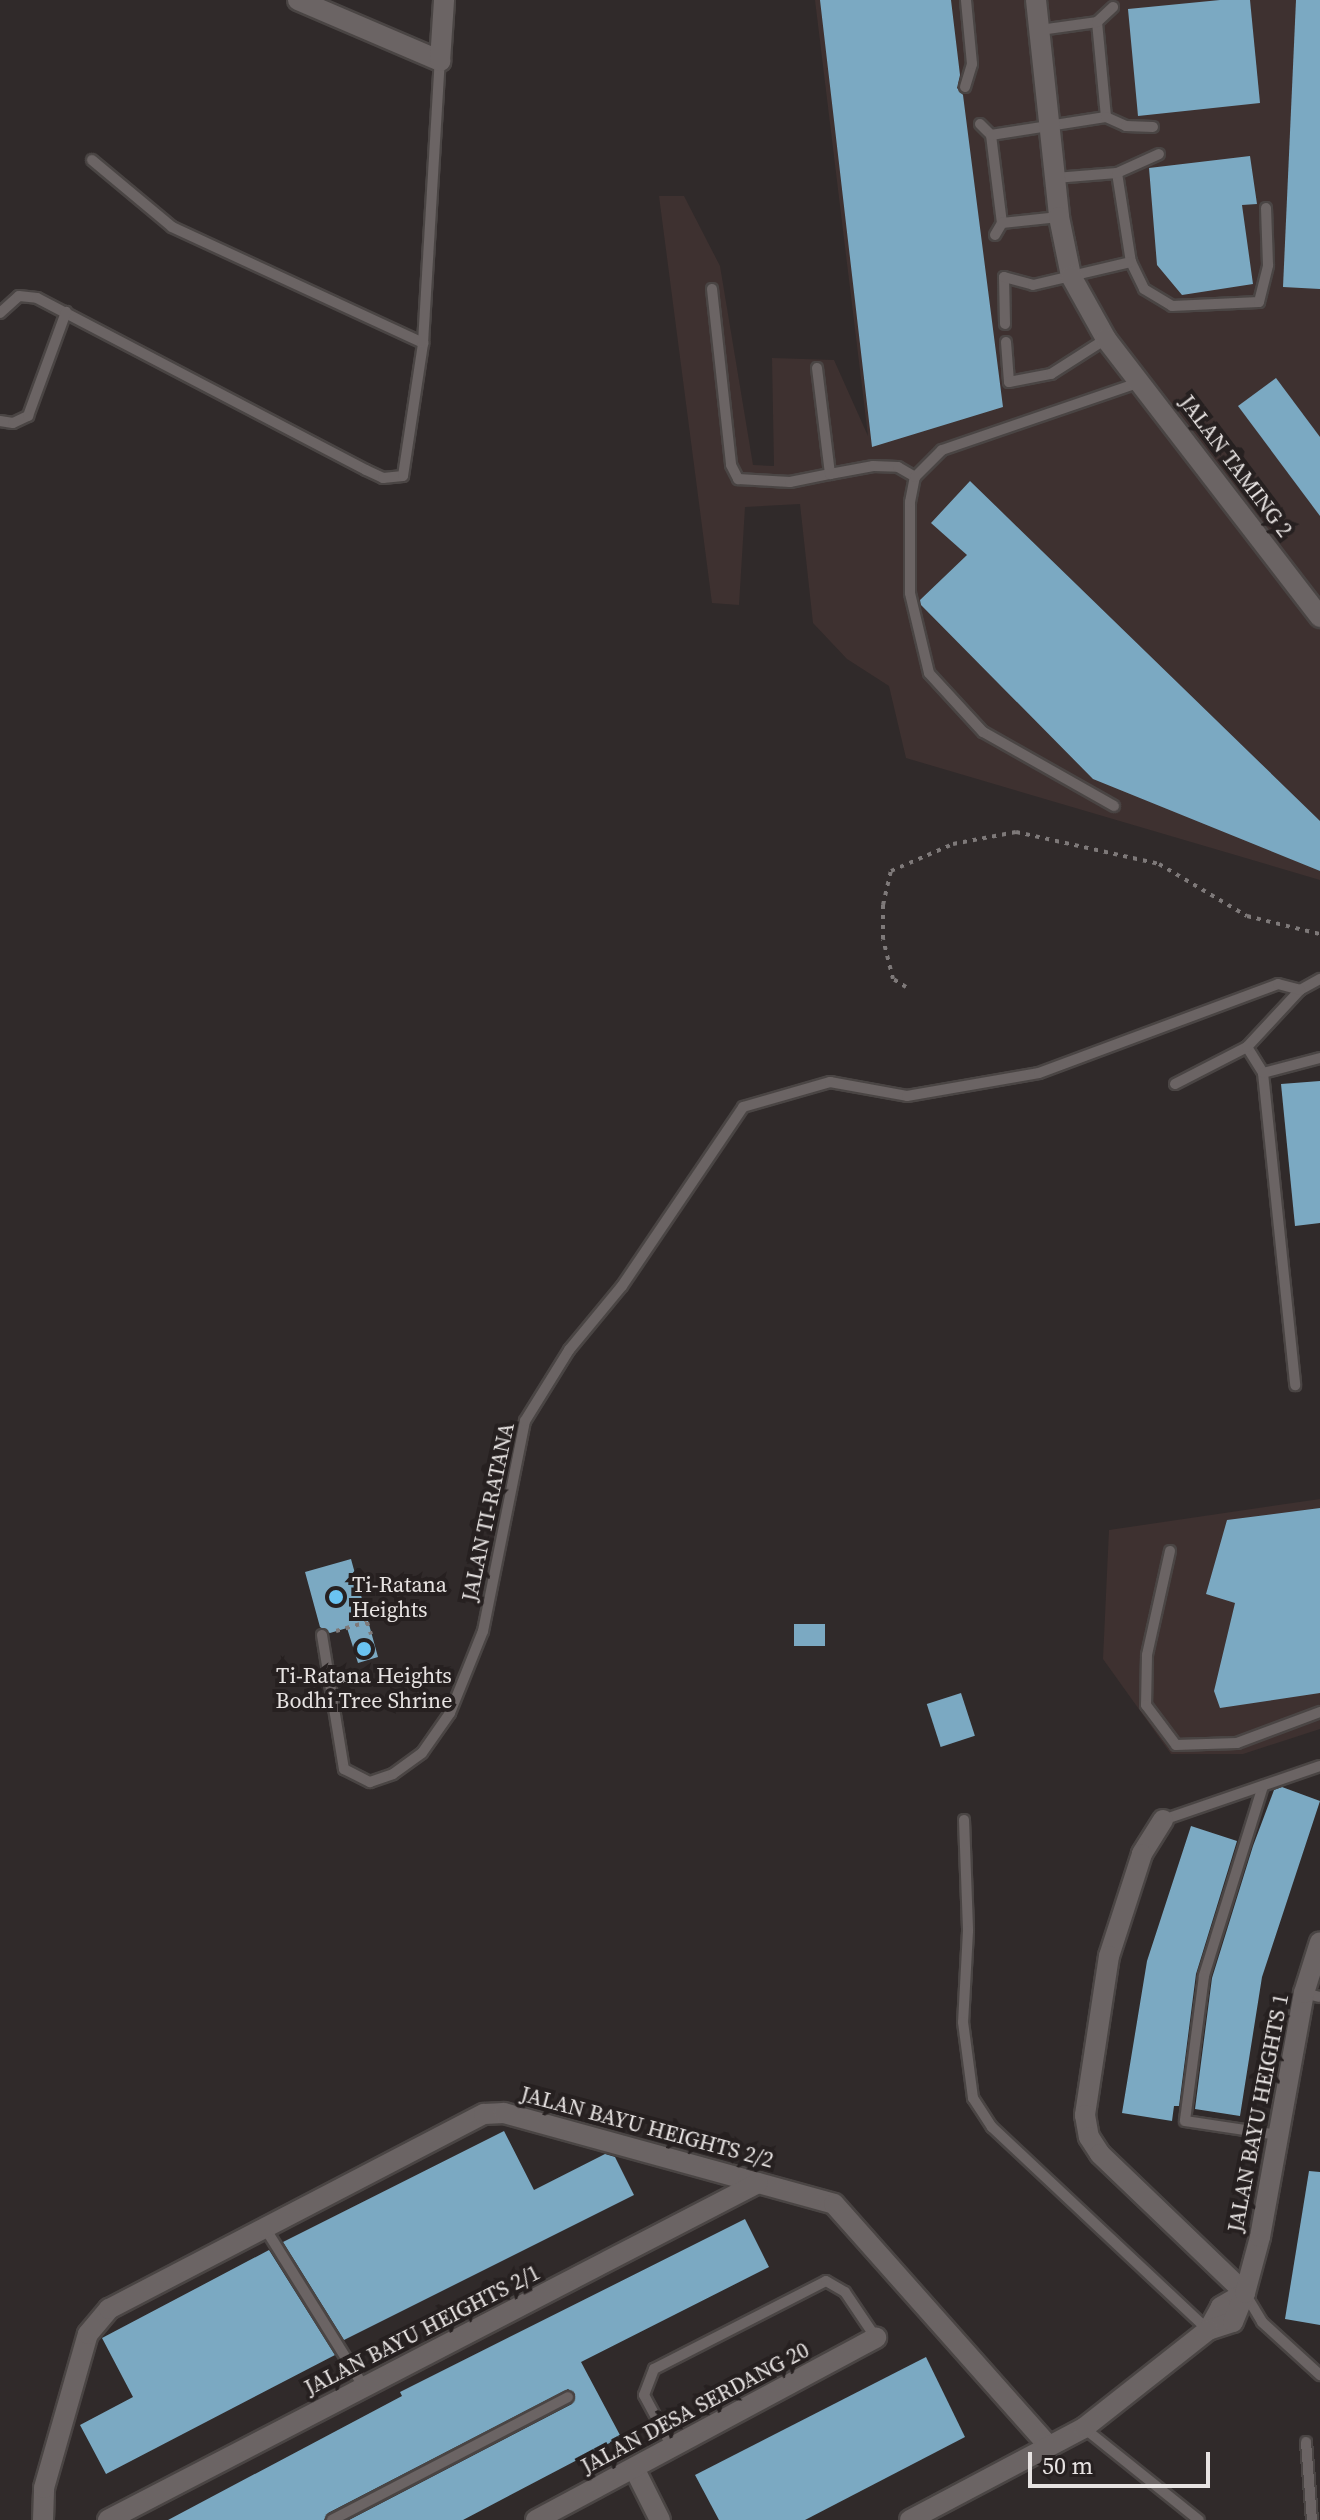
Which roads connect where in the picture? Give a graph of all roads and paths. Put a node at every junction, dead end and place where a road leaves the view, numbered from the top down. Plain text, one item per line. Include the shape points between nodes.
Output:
1 (298, 0) edge
2 (444, 0) edge
3 (966, 0) edge
4 (1036, 0) edge
5 (1113, 7) dead end
6 (1097, 22) junction
7 (1040, 30) junction
8 (440, 61) junction
9 (965, 87) dead end
10 (1106, 117) junction
11 (980, 124) dead end
12 (1050, 125) junction
13 (1153, 127) dead end
14 (991, 135) junction
15 (1159, 154) dead end
16 (92, 160) dead end
17 (1117, 173) junction
18 (1055, 178) junction
19 (1266, 208) dead end
20 (1059, 217) junction
21 (1002, 223) junction
22 (995, 235) dead end
23 (1131, 262) junction
24 (1071, 276) junction
25 (712, 289) dead end
26 (66, 312) junction
27 (0, 313) edge
28 (1005, 324) dead end
29 (1106, 339) junction
30 (1006, 342) dead end
31 (423, 343) junction
32 (817, 368) dead end
33 (1142, 381) junction
34 (0, 421) edge
35 (830, 474) junction
36 (915, 477) junction
37 (1320, 617) edge
38 (1114, 806) dead end
39 (1320, 934) edge
40 (1320, 979) edge
41 (906, 987) dead end
42 (1300, 990) junction
43 (1247, 1047) junction
44 (1320, 1058) edge
45 (1263, 1073) junction
46 (1175, 1084) dead end
47 (1295, 1385) dead end
48 (1170, 1551) dead end
49 (371, 1634) dead end
50 (322, 1635) joint
51 (1320, 1712) edge
52 (1320, 1766) edge
53 (1263, 1786) junction
54 (964, 1820) dead end
55 (1163, 1820) joint
56 (1320, 1942) edge
57 (1312, 1995) edge
58 (1278, 2135) junction
59 (758, 2183) junction
60 (264, 2226) junction
61 (1245, 2293) junction
62 (1208, 2330) junction
63 (876, 2338) joint
64 (1320, 2375) edge
65 (364, 2387) junction
66 (568, 2397) dead end
67 (1084, 2428) junction
68 (1306, 2442) dead end
69 (1048, 2445) junction
70 (672, 2447) junction
71 (634, 2468) junction
72 (43, 2520) edge
73 (108, 2520) edge
74 (332, 2520) edge
75 (536, 2520) edge
76 (660, 2520) edge
77 (910, 2520) edge
78 (1199, 2520) edge
79 (1312, 2520) edge

1 - 8 street
2 - 8 street
3 - 9 lane via 972,64
4 - 7 street, JALAN TAMING 2
5 - 6 lane
6 - 7 lane
6 - 10 lane
7 - 12 street, JALAN TAMING 2
8 - 31 lane
10 - 12 lane
10 - 13 lane via 1126,126
11 - 14 lane
12 - 14 lane
12 - 18 street, JALAN TAMING 2
14 - 21 lane
15 - 17 lane
16 - 31 lane via 172,227
17 - 18 lane
17 - 23 lane
18 - 20 street, JALAN TAMING 2
19 - 23 lane via 1268,265 1259,302 1172,306 1144,289
20 - 21 lane
20 - 24 street, JALAN TAMING 2
21 - 22 lane
23 - 24 lane
24 - 28 lane via 1033,285 1004,277
24 - 29 street, JALAN TAMING 2
25 - 35 lane via 731,465 738,479 790,482
26 - 27 lane via 19,296
26 - 31 lane via 366,470 393,479 406,469
26 - 34 lane via 28,416 13,423
29 - 30 lane via 1051,374 1009,382
29 - 33 street, JALAN TAMING 2
32 - 35 lane
33 - 36 lane via 942,450
33 - 37 street, JALAN TAMING 2
35 - 36 lane via 873,466 898,467
36 - 38 lane via 910,593 929,673 983,732
39 - 41 path via 1247,916 1159,864 1016,832 953,844 891,871 883,939 893,979
40 - 42 lane
42 - 43 lane
42 - 50 lane, JALAN TI-RATANA via 1278,984 1039,1073 907,1096 830,1082 743,1107 622,1286 569,1350 525,1421 483,1631 450,1713 422,1753 393,1774 370,1782 344,1769
43 - 45 lane
43 - 46 lane
44 - 45 lane
45 - 47 lane
48 - 51 lane via 1147,1655 1146,1705 1176,1745 1237,1743
49 - 50 path via 367,1622
52 - 53 lane
53 - 55 lane
53 - 58 lane via 1204,1976 1185,2121
54 - 62 lane via 968,1931 963,2022 973,2098 992,2127
55 - 61 street via 1142,1854 1109,1956 1085,2115 1089,2137 1100,2154
56 - 57 street, JALAN BAYU HEIGHTS 1
57 - 58 street, JALAN BAYU HEIGHTS 1
58 - 61 street, JALAN BAYU HEIGHTS 1
59 - 60 street, JALAN BAYU HEIGHTS 2/2 via 504,2113 484,2114
59 - 65 street, JALAN BAYU HEIGHTS 2/1
59 - 69 street, JALAN BAYU HEIGHTS 2/2 via 834,2204
60 - 65 lane
60 - 72 street, JALAN BAYU HEIGHTS 2/2 via 129,2295 88,2334 44,2488
61 - 62 street via 1233,2322
61 - 64 lane via 1262,2322
62 - 67 street
63 - 70 street, JALAN DESA SERDANG 20
63 - 70 lane via 845,2292 826,2281 749,2318 654,2369 644,2395
65 - 73 street, JALAN BAYU HEIGHTS 2/1
66 - 74 lane
67 - 69 street
67 - 78 lane
68 - 79 lane
69 - 77 street
70 - 71 street, JALAN DESA SERDANG 20
71 - 75 street, JALAN DESA SERDANG 20
71 - 76 street

